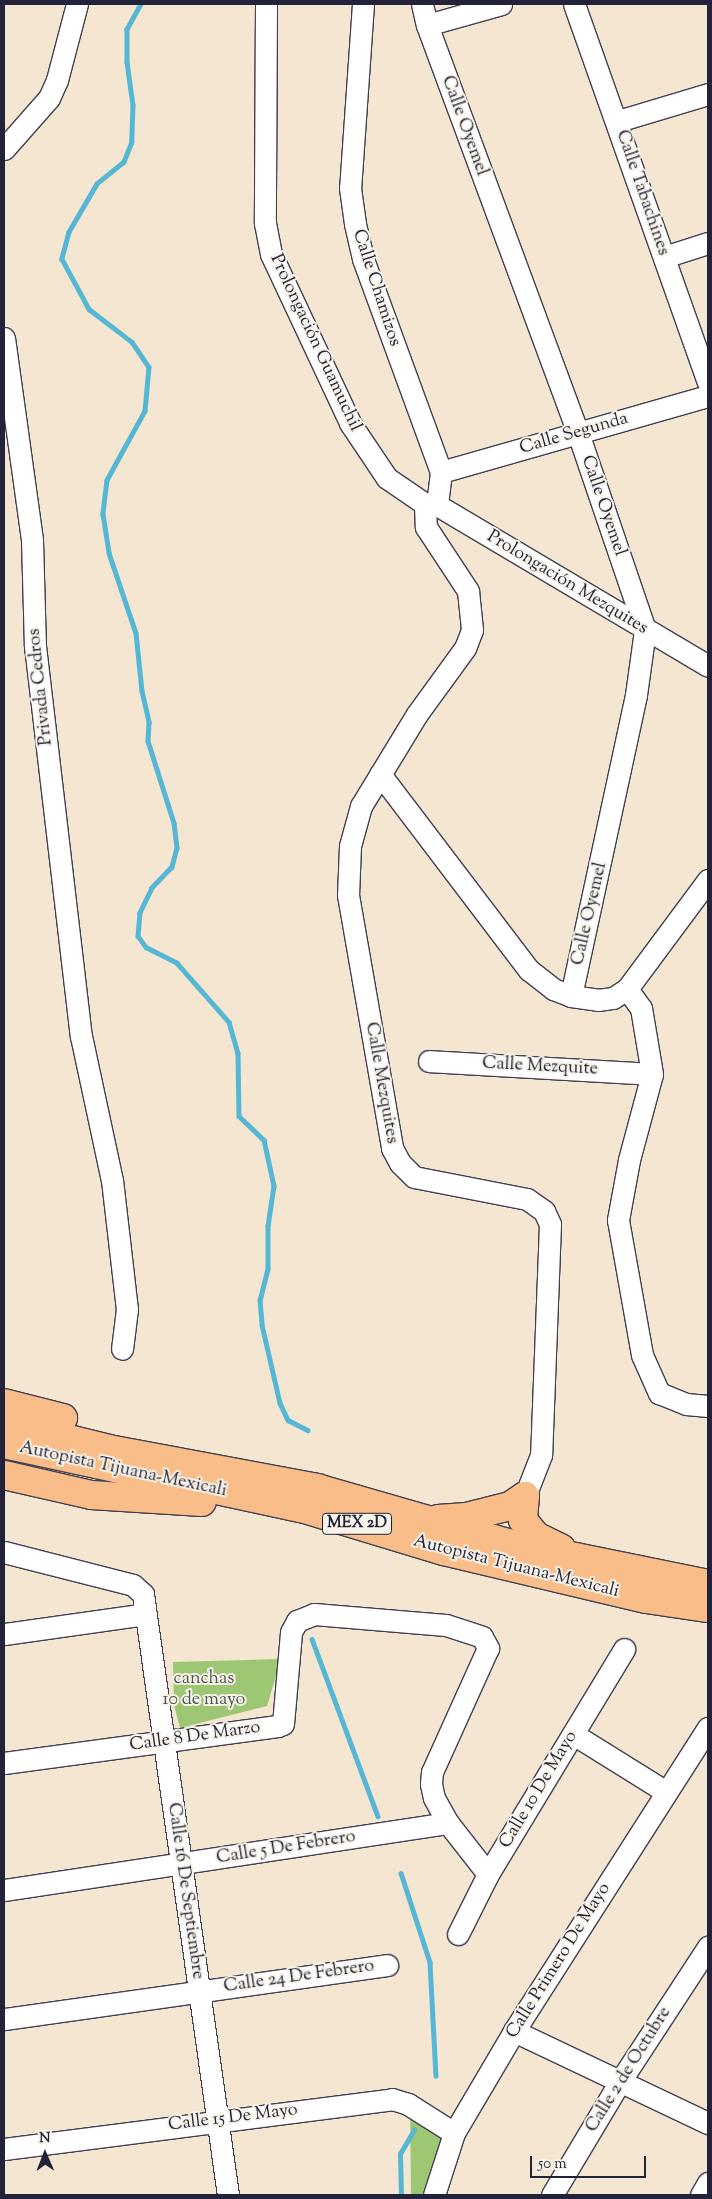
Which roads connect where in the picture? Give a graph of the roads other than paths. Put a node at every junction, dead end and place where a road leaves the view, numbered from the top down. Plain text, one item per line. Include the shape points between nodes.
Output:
1 (77, 4) edge
2 (266, 4) edge
3 (363, 4) edge
4 (422, 4) edge
5 (501, 4) edge
6 (574, 4) edge
7 (427, 25) junction
8 (708, 94) edge
9 (618, 121) junction
10 (4, 149) edge
11 (708, 243) edge
12 (664, 257) junction
13 (4, 338) edge
14 (708, 382) edge
15 (708, 396) edge
16 (578, 433) junction
17 (441, 472) junction
18 (431, 504) junction
19 (644, 630) junction
20 (708, 666) edge
21 (380, 774) junction
22 (708, 880) edge
23 (627, 989) junction
24 (571, 996) junction
25 (429, 1061) dead end
26 (652, 1074) junction
27 (122, 1348) dead end
28 (4, 1403) edge
29 (708, 1406) edge
30 (4, 1423) edge
31 (4, 1444) edge
32 (4, 1475) edge
33 (525, 1496) junction
34 (309, 1498) junction
35 (423, 1520) junction
36 (4, 1552) edge
37 (589, 1562) junction
38 (708, 1584) edge
39 (708, 1608) edge
40 (146, 1614) junction
41 (4, 1634) edge
42 (624, 1649) dead end
43 (708, 1728) edge
44 (573, 1734) junction
45 (165, 1741) junction
46 (4, 1763) edge
47 (666, 1792) junction
48 (448, 1823) junction
49 (182, 1865) junction
50 (488, 1874) junction
51 (4, 1890) edge
52 (458, 1934) dead end
53 (708, 1946) edge
54 (387, 1964) dead end
55 (198, 1991) junction
56 (4, 2019) edge
57 (514, 2031) junction
58 (619, 2083) junction
59 (217, 2120) junction
60 (708, 2123) edge
61 (454, 2133) junction
62 (4, 2149) edge
63 (708, 2183) edge
64 (228, 2195) edge
65 (434, 2195) edge
66 (552, 2195) edge
67 (700, 2195) edge

1 - 10 street via 57,80 49,98
2 - 18 street, Prolongación Guamuchil via 265,223 271,254 350,423 388,478
3 - 17 street, Calle Chamizos via 350,188 354,224
4 - 7 street, Calle Oyemel
5 - 7 street
6 - 9 street, Calle Tabachines
7 - 16 street, Calle Oyemel
8 - 9 street
9 - 12 street, Calle Tabachines
11 - 12 street
12 - 14 street, Calle Tabachines
13 - 27 street, Privada Cedros via 32,540 35,646 81,1036 112,1180 128,1309
15 - 16 street, Calle Segunda
16 - 17 street, Calle Segunda
16 - 19 street, Calle Oyemel
17 - 18 street, Calle Chamizos
18 - 19 street, Prolongación Mezquites
18 - 21 street, Calle Mezquites via 426,527 468,591 472,630 465,648
19 - 20 street, Prolongación Mezquites
19 - 24 street, Calle Oyemel via 636,696
21 - 24 street via 529,970 553,989
21 - 33 street, Calle Mezquites via 361,806 350,846 347,873 348,895 392,1148 400,1163 414,1177 526,1200 544,1211 550,1224 541,1455
22 - 23 street
23 - 24 street via 613,998 598,1000
23 - 26 street via 641,1008
25 - 26 street, Calle Mezquite
26 - 29 street via 629,1160 618,1220 649,1376 659,1393 686,1404
28 - 34 highway via 218,1456
30 - 34 highway, Autopista Tijuana-Mexicali / MEX 2D
31 - 34 highway, Autopista Tijuana-Mexicali / MEX 2D
32 - 34 highway via 91,1495
33 - 35 highway via 510,1506 466,1517
33 - 37 highway via 523,1520 536,1536
34 - 35 highway, Autopista Tijuana-Mexicali / MEX 2D
34 - 39 highway, Autopista Tijuana-Mexicali / MEX 2D via 443,1552 646,1599
35 - 37 highway, Autopista Tijuana-Mexicali / MEX 2D
36 - 40 street, Calle 16 De Septiembre via 140,1587
37 - 38 highway, Autopista Tijuana-Mexicali / MEX 2D
40 - 41 street
40 - 45 street, Calle 16 De Septiembre
42 - 44 street, Calle 10 De Mayo
43 - 47 street, Calle Primero De Mayo
44 - 47 street
44 - 50 street, Calle 10 De Mayo
45 - 46 street, Calle 8 De Marzo
45 - 48 street, Calle 8 De Marzo via 283,1724 291,1632 296,1621 314,1614 446,1625 482,1637 488,1648 432,1772 434,1798
45 - 49 street, Calle 16 De Septiembre
47 - 57 street, Calle Primero De Mayo
48 - 49 street, Calle 5 De Febrero
48 - 50 street
49 - 51 street, Calle 5 De Febrero
49 - 55 street, Calle 16 De Septiembre
50 - 52 street, Calle 10 De Mayo
53 - 58 street, Calle 2 de Octubre
54 - 55 street, Calle 24 De Febrero
55 - 56 street, Calle 24 De Febrero
55 - 59 street, Calle 16 De Septiembre
57 - 58 street
57 - 61 street, Calle Primero De Mayo
58 - 60 street
58 - 66 street, Calle 2 de Octubre
59 - 61 street, Calle 15 De Mayo via 392,2100 408,2104
59 - 62 street, Calle 15 De Mayo
59 - 64 street, Calle 16 De Septiembre
61 - 65 street, Calle Primero De Mayo
63 - 67 street

